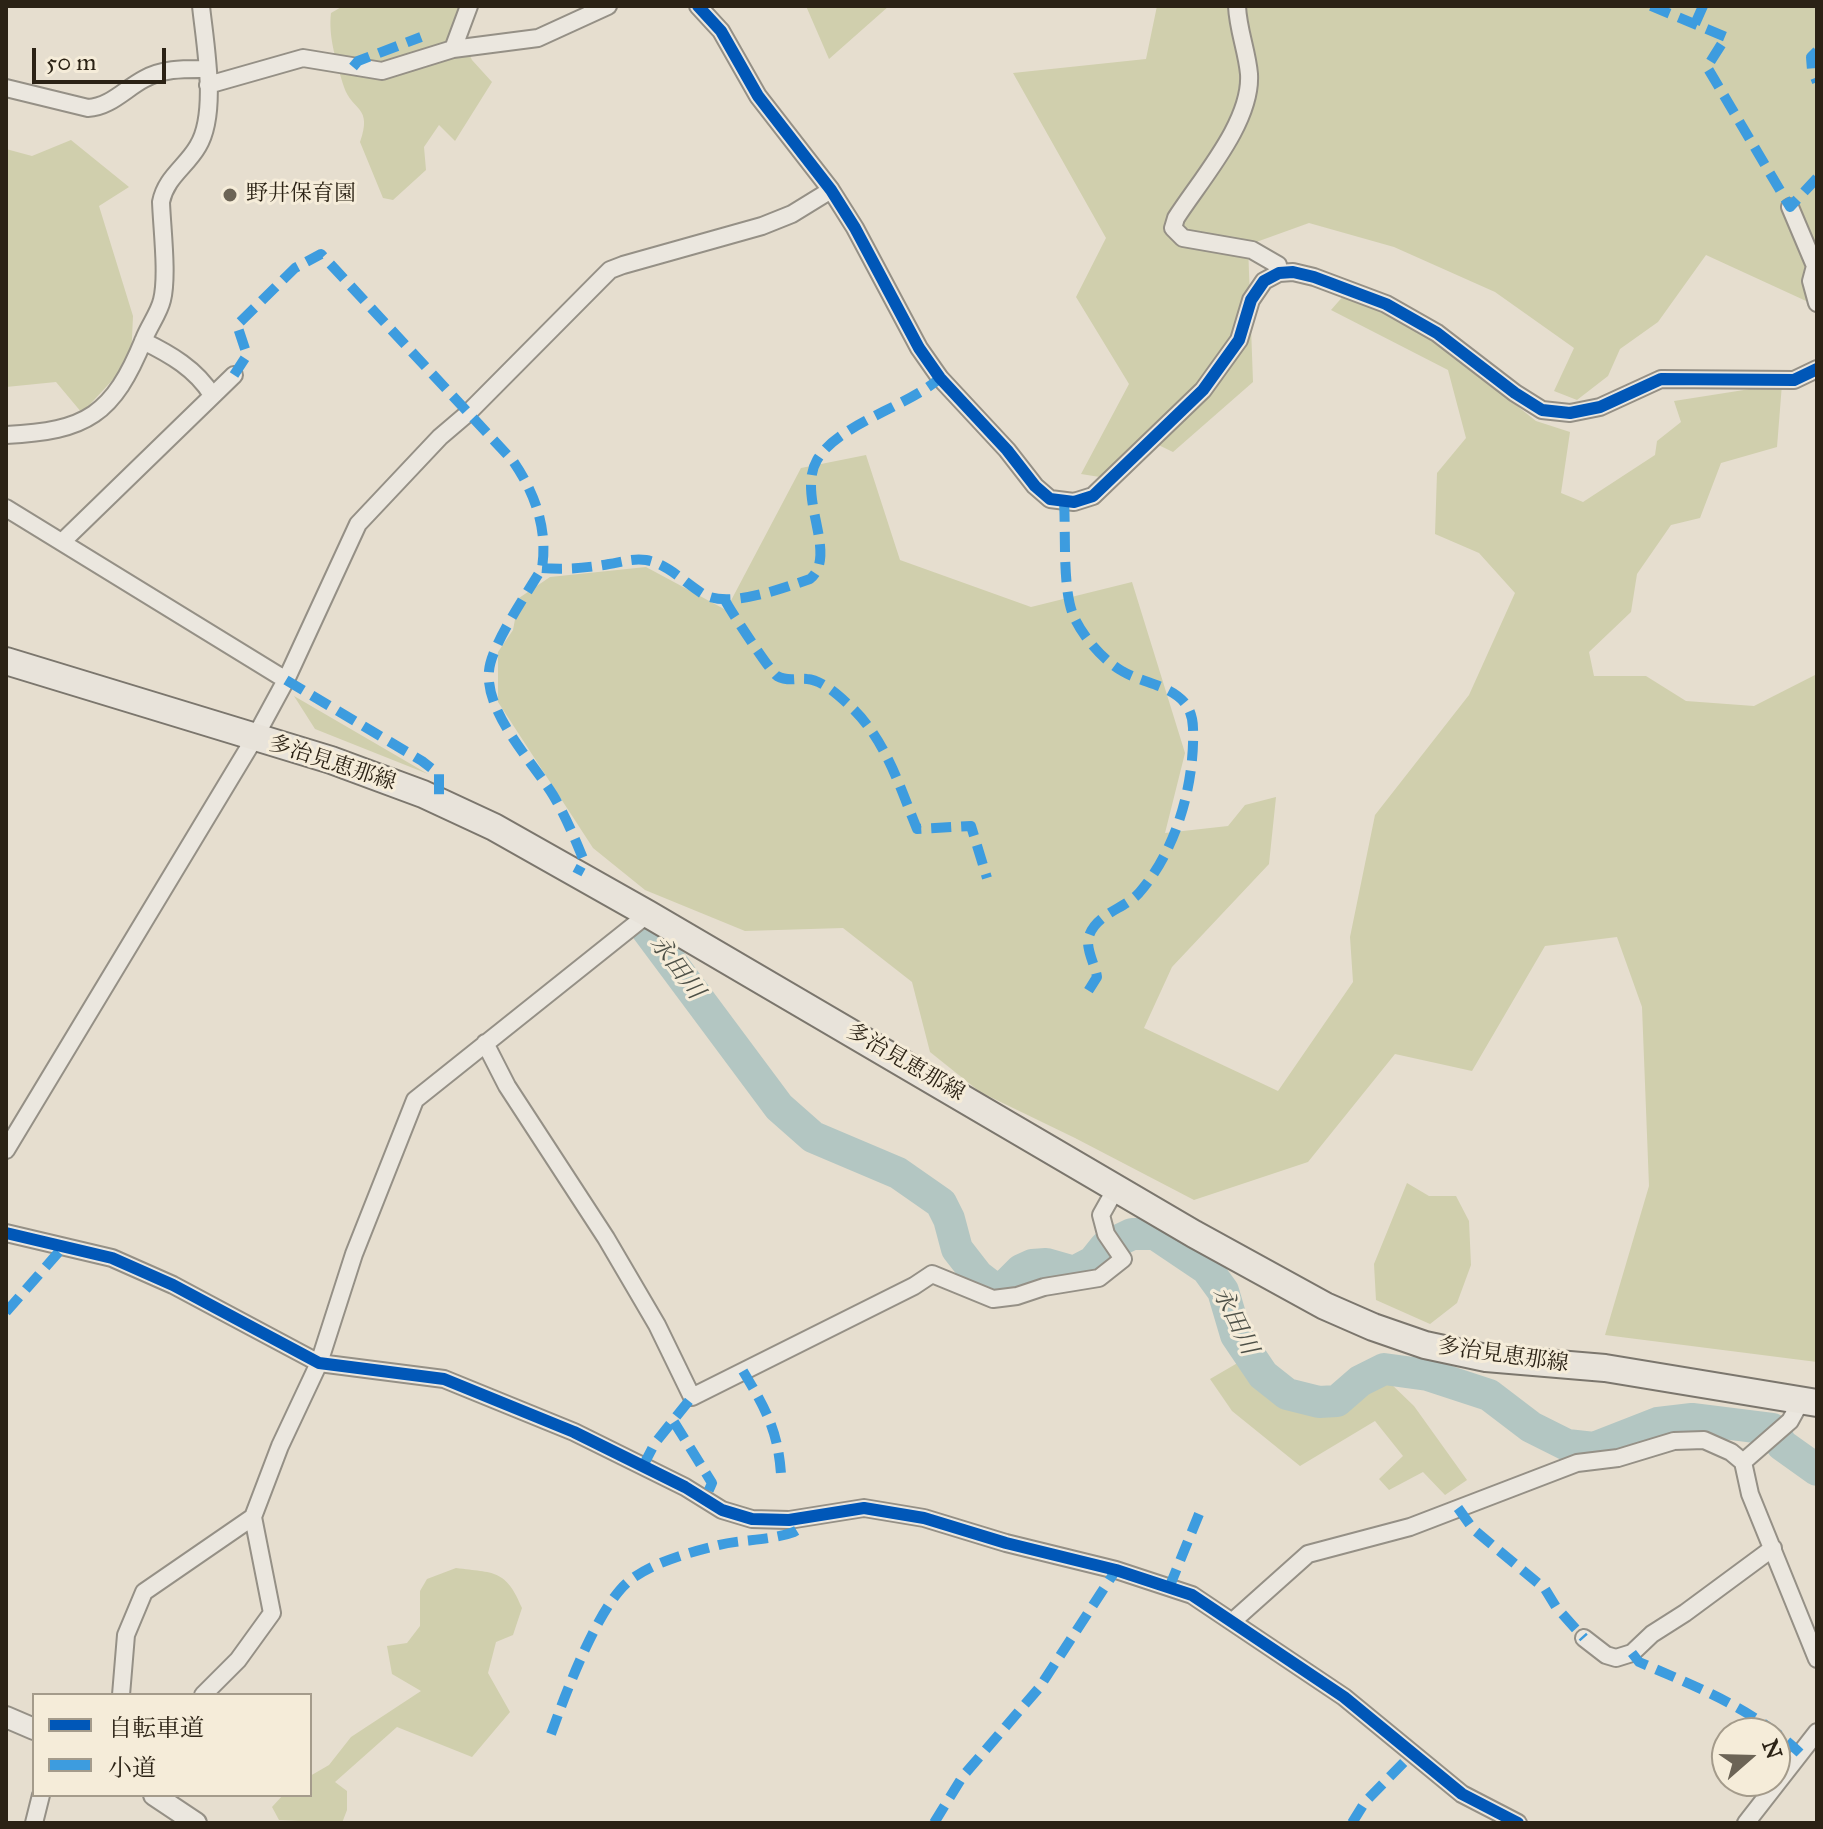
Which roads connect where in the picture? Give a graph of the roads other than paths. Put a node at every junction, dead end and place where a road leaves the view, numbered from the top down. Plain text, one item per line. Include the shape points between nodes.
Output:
1 (201, 6) edge
2 (469, 6) edge
3 (608, 6) edge
4 (698, 6) edge
5 (1237, 6) edge
6 (453, 49) junction
7 (207, 77) junction
8 (6, 88) edge
9 (831, 190) junction
10 (1790, 207) dead end
11 (1279, 273) junction
12 (1817, 303) edge
13 (143, 341) junction
14 (1817, 369) edge
15 (234, 375) dead end
16 (212, 395) junction
17 (6, 435) edge
18 (6, 508) edge
19 (62, 542) junction
20 (6, 661) edge
21 (286, 680) junction
22 (254, 739) junction
23 (648, 914) junction
24 (485, 1043) junction
25 (6, 1150) edge
26 (1114, 1187) junction
27 (6, 1233) edge
28 (319, 1363) junction
29 (1809, 1402) edge
30 (1743, 1462) junction
31 (253, 1517) junction
32 (1773, 1548) junction
33 (1233, 1621) junction
34 (1584, 1638) dead end
35 (1817, 1659) edge
36 (121, 1693) edge
37 (205, 1693) edge
38 (6, 1717) edge
39 (32, 1728) edge
40 (1817, 1732) edge
41 (40, 1797) edge
42 (157, 1797) edge
43 (34, 1823) edge
44 (196, 1823) edge
45 (1518, 1823) edge
46 (1746, 1823) edge

1 - 7 street
2 - 6 street
3 - 6 street via 538,38
4 - 9 street via 721,31 758,96
5 - 11 street via 1249,73 1238,125 1173,228 1183,238 1252,250 1278,265
6 - 7 street via 382,71 303,58
7 - 8 street via 180,69 154,75 88,108
7 - 13 street via 206,124 199,145 164,190 161,202 162,302
9 - 11 street via 940,378 1035,486 1050,499 1064,502 1093,496 1195,399 1239,340 1251,300 1264,281
9 - 21 street via 762,226 610,270 358,524
10 - 12 street via 1815,266 1811,281
11 - 14 street via 1314,277 1386,304 1437,333 1542,410 1570,413 1600,407 1661,379 1794,380
13 - 16 street via 184,364
13 - 17 street via 124,382 83,423
15 - 16 street
16 - 19 street
18 - 19 street
19 - 21 street
20 - 22 main road, 多治見恵那線
21 - 22 street
22 - 23 main road, 多治見恵那線 via 331,760 439,801
22 - 25 street
23 - 24 street
23 - 26 main road, 多治見恵那線
24 - 26 street via 628,1275 692,1397 932,1274 993,1299 1099,1278 1123,1259 1106,1234 1101,1215
24 - 28 street via 415,1100 354,1254
26 - 29 main road, 多治見恵那線 via 1325,1306 1425,1345
27 - 28 street via 112,1258
28 - 31 street
28 - 33 street via 444,1379 574,1432 722,1510 752,1519 789,1520 864,1508 924,1518 1192,1595
29 - 30 street
30 - 32 street
30 - 33 street via 1704,1440 1674,1441 1618,1458 1577,1463 1410,1527 1308,1554
31 - 36 street via 144,1592 126,1635
31 - 37 street via 272,1613 238,1660
32 - 34 street via 1632,1653 1606,1655
32 - 35 street
33 - 45 street via 1344,1697 1462,1794
38 - 39 street
40 - 46 street
41 - 43 street
42 - 44 street

